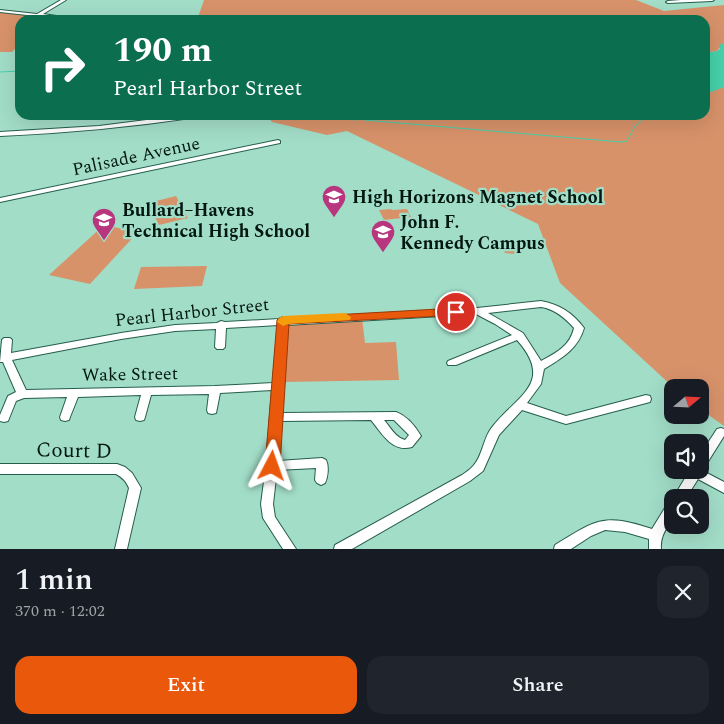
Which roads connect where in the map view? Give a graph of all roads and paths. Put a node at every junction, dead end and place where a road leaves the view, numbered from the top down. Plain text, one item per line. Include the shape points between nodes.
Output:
1 (64, 0) edge
2 (691, 0) edge
3 (712, 0) edge
4 (668, 2) dead end
5 (0, 11) edge
6 (29, 15) edge
7 (38, 15) edge
8 (169, 120) edge
9 (0, 134) edge
10 (278, 142) dead end
11 (0, 200) edge
12 (477, 311) junction
13 (283, 320) junction
14 (222, 324) junction
15 (520, 335) junction
16 (7, 340) dead end
17 (220, 346) dead end
18 (3, 358) edge
19 (452, 363) dead end
20 (539, 367) junction
21 (278, 386) junction
22 (215, 390) junction
23 (147, 391) junction
24 (74, 393) junction
25 (22, 394) junction
26 (646, 399) dead end
27 (520, 404) junction
28 (212, 410) dead end
29 (374, 416) dead end
30 (65, 417) dead end
31 (140, 417) dead end
32 (276, 417) junction
33 (4, 418) dead end
34 (721, 432) dead end
35 (709, 450) edge
36 (272, 466) junction
37 (0, 469) edge
38 (709, 477) edge
39 (321, 480) dead end
40 (724, 488) edge
41 (664, 523) edge
42 (655, 542) edge
43 (121, 549) edge
44 (290, 549) edge
45 (340, 549) edge
46 (560, 549) edge

1 - 7 street
2 - 3 street
2 - 4 street
5 - 6 street
8 - 9 street via 75,132
10 - 11 street, Palisade Avenue
12 - 13 street, Pearl Harbor Street
12 - 15 street
12 - 20 street, Pearl Harbor Street via 550,304 572,320 579,328 573,346
13 - 14 street, Pearl Harbor Street
13 - 21 street
14 - 17 street
14 - 18 street, Pearl Harbor Street via 121,336
15 - 19 street
15 - 20 street via 531,348
16 - 18 street
18 - 25 street
20 - 27 street via 536,384
21 - 22 street, Wake Street
21 - 32 street
22 - 23 street, Wake Street
22 - 28 street
23 - 24 street, Wake Street
23 - 31 street
24 - 25 street, Wake Street
24 - 30 street
25 - 33 street via 12,399
26 - 27 street via 566,420
27 - 45 street via 494,432 480,468
29 - 32 street
32 - 36 street
34 - 35 street
36 - 39 street via 322,463
36 - 44 street via 267,504 270,518
37 - 43 street, Court D via 117,469 125,472 135,488
38 - 40 street
41 - 42 street
42 - 46 street via 622,525 606,524

